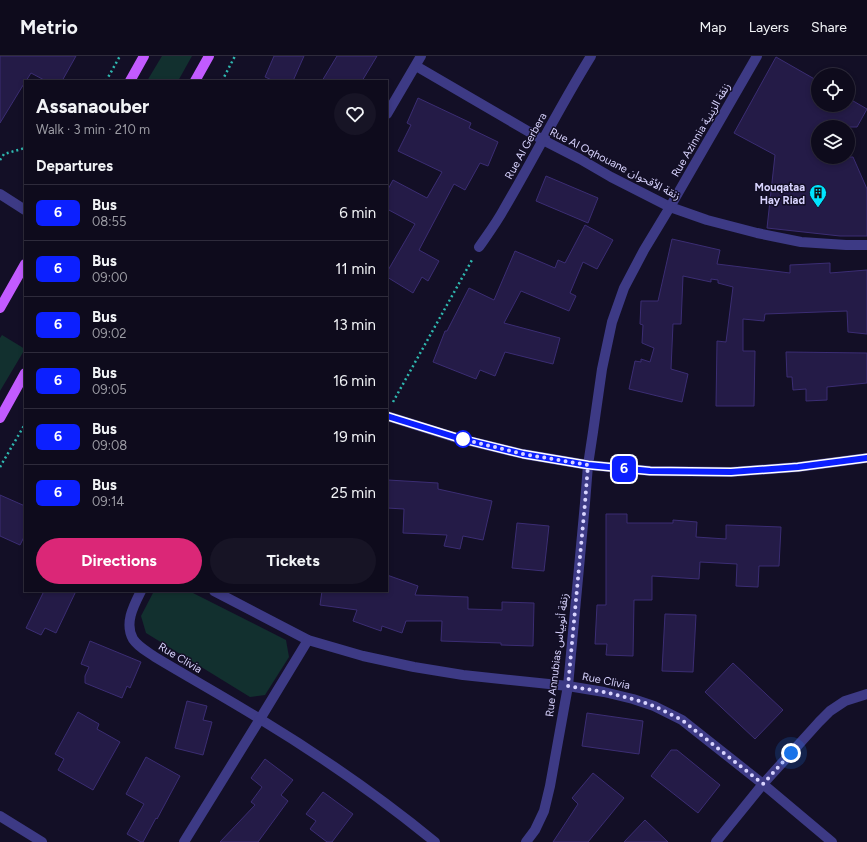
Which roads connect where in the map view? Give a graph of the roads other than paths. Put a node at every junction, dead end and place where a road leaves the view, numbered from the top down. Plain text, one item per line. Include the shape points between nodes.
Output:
1 (144, 56) edge
2 (209, 56) edge
3 (421, 56) edge
4 (591, 56) edge
5 (757, 56) edge
6 (416, 66) junction
7 (131, 80) edge
8 (196, 80) edge
9 (388, 112) edge
10 (543, 140) junction
11 (0, 194) edge
12 (670, 207) junction
13 (24, 209) edge
14 (867, 246) edge
15 (479, 247) road end
16 (24, 266) edge
17 (0, 308) edge
18 (24, 376) edge
19 (389, 411) edge
20 (0, 418) edge
21 (867, 458) edge
22 (588, 465) junction
23 (140, 592) edge
24 (216, 592) edge
25 (308, 640) junction
26 (568, 686) junction
27 (867, 694) edge
28 (260, 719) junction
29 (763, 784) junction
30 (0, 816) edge
31 (42, 842) edge
32 (184, 842) edge
33 (435, 842) edge
34 (526, 842) edge
35 (716, 842) edge
36 (832, 842) edge

1 - 7 main road
2 - 8 main road
3 - 6 street
4 - 10 street, Rue Al Gerbera
5 - 12 street, Rue Azinnia زنقة الزينية
6 - 9 street
6 - 10 street, Rue Al Oqhouane زنقة الأقحوان
10 - 12 street, Rue Al Oqhouane زنقة الأقحوان
10 - 15 street, Rue Al Gerbera via 504,210
11 - 13 street
12 - 14 street, Rue Al Oqhouane زنقة الأقحوان via 757,234 801,242
12 - 22 street, Rue Azinnia زنقة الزينية via 624,288 612,322 602,369
16 - 17 main road
18 - 20 main road
19 - 22 street via 458,438 523,454
21 - 22 street via 731,472 650,471
22 - 26 street, Rue Annubias زنقة أنوبياس
23 - 28 street, Rue Clivia via 131,612 130,631 133,639 155,657
24 - 25 street, Rue Clivia
25 - 26 street, Rue Clivia via 414,667
25 - 28 street
26 - 29 street, Rue Clivia via 633,699 682,720
26 - 34 street, Rue Annubias زنقة أنوبياس via 544,811
27 - 29 street via 845,701 830,712
28 - 32 street
28 - 33 street, Rue Clivia via 382,800
29 - 35 street
29 - 36 street, Rue Clivia
30 - 31 street

